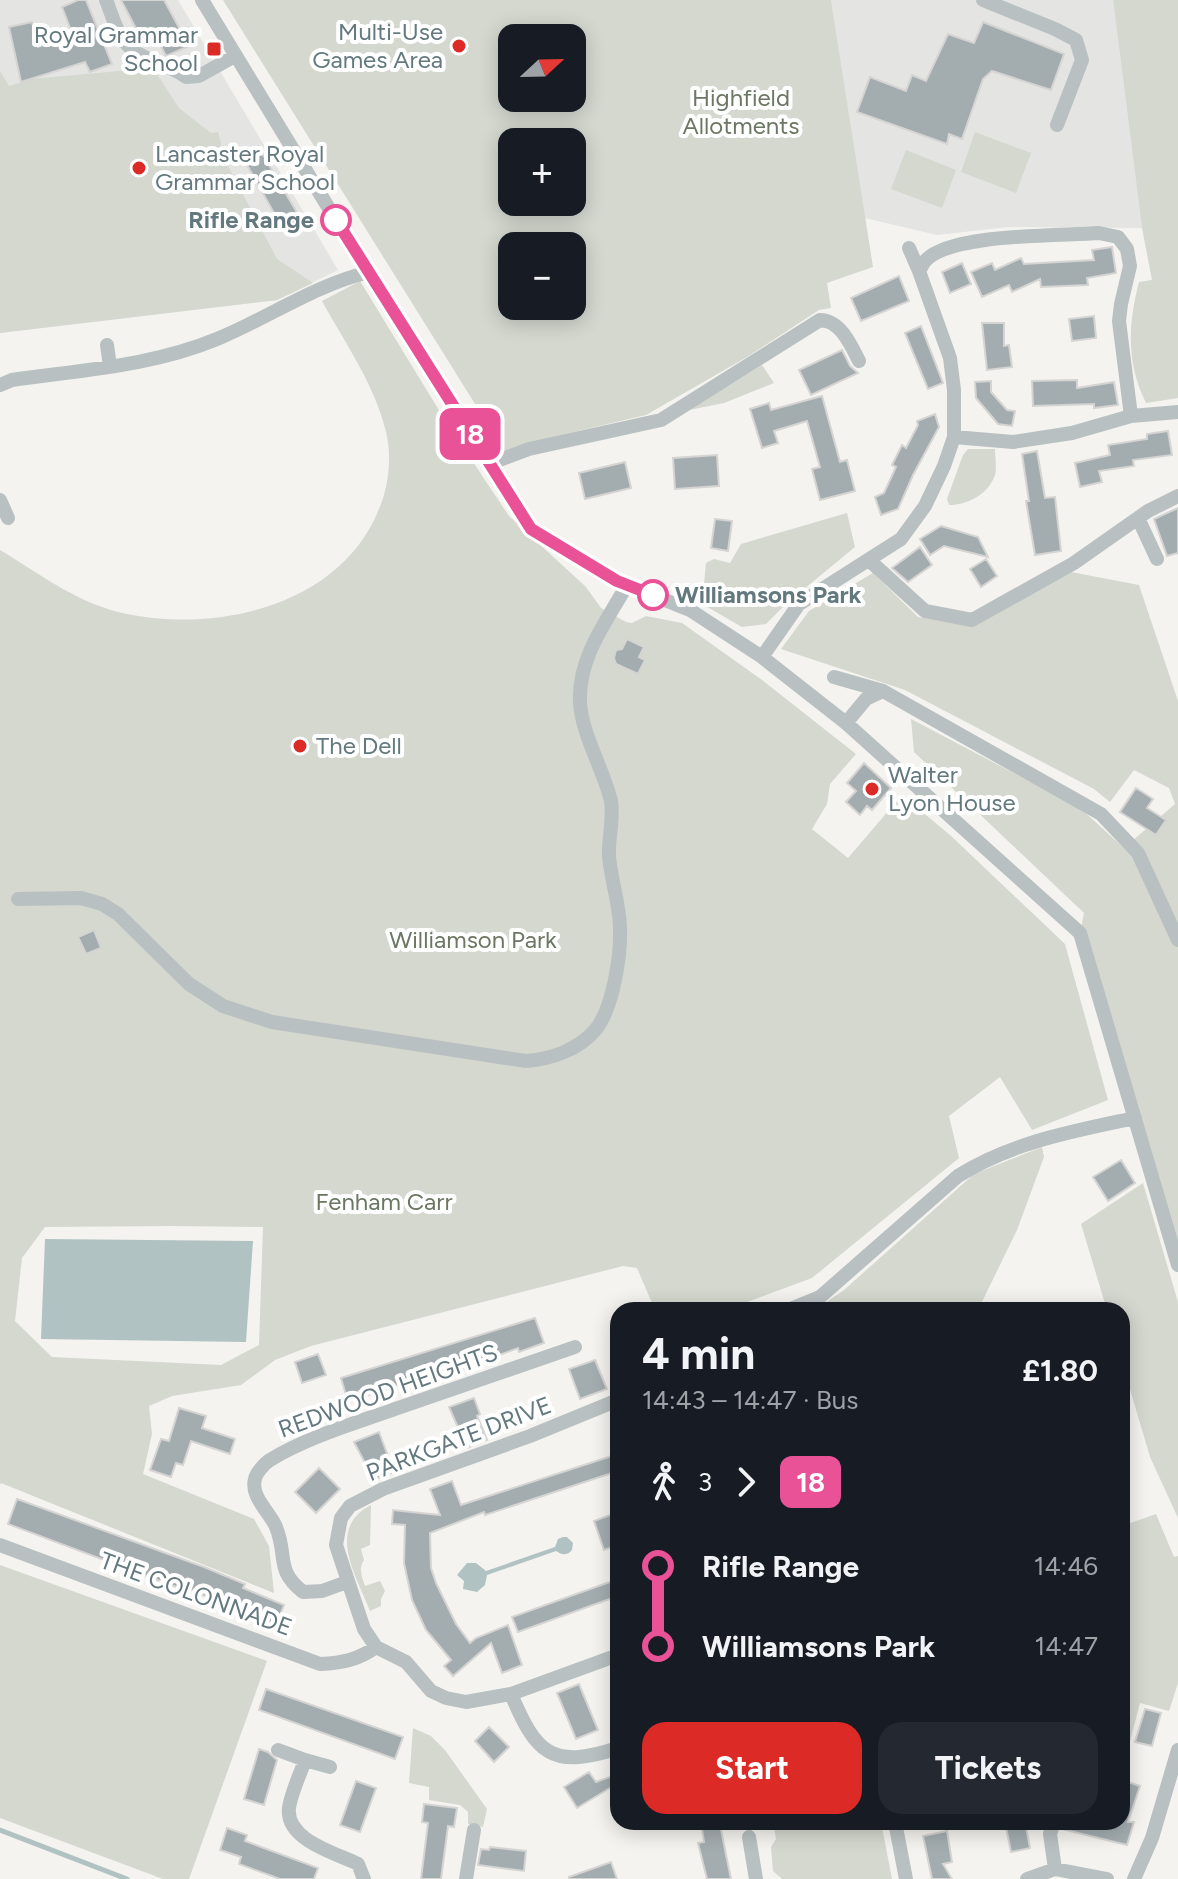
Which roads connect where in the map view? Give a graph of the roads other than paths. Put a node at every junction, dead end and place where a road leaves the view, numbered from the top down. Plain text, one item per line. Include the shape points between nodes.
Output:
1 (106, 0) edge
2 (202, 0) edge
3 (983, 0) edge
4 (235, 56) junction
5 (1057, 125) dead end
6 (909, 248) dead end
7 (919, 271) junction
8 (369, 272) junction
9 (107, 345) dead end
10 (859, 361) dead end
11 (110, 366) junction
12 (0, 385) edge
13 (1178, 412) edge
14 (1131, 416) junction
15 (954, 437) junction
16 (489, 464) junction
17 (1178, 496) edge
18 (0, 500) edge
19 (8, 518) dead end
20 (1138, 518) junction
21 (1157, 559) dead end
22 (870, 561) junction
23 (627, 585) junction
24 (762, 657) junction
25 (834, 677) dead end
26 (883, 691) junction
27 (846, 723) junction
28 (18, 899) dead end
29 (1178, 940) edge
30 (1135, 1118) junction
31 (1178, 1265) edge
32 (808, 1302) edge
33 (575, 1347) dead end
34 (610, 1403) edge
35 (0, 1545) edge
36 (347, 1582) junction
37 (376, 1647) junction
38 (610, 1658) edge
39 (511, 1694) junction
40 (278, 1750) dead end
41 (610, 1750) edge
42 (1178, 1750) edge
43 (305, 1760) junction
44 (330, 1767) dead end
45 (474, 1830) dead end
46 (897, 1830) edge
47 (1051, 1830) edge
48 (749, 1837) dead end
49 (1055, 1869) junction
50 (364, 1879) edge
51 (466, 1879) edge
52 (756, 1879) edge
53 (906, 1879) edge
54 (1027, 1879) edge
55 (1107, 1879) edge
56 (1134, 1879) edge

1 - 4 street via 134,52 186,77 199,76
2 - 4 street
3 - 5 street via 1076,40 1082,60
4 - 8 street
6 - 7 street
7 - 14 street via 942,250 974,241 1099,233 1118,237 1130,266 1119,321
7 - 15 street via 950,358
8 - 11 street via 342,278 216,340 153,361
8 - 16 street
9 - 11 street
10 - 16 street via 833,322 820,320 661,420 529,449
11 - 12 street
13 - 14 street
14 - 15 street via 1013,442
15 - 22 street via 918,517 901,539
16 - 23 street via 531,529
17 - 20 street
18 - 19 street
20 - 21 street
20 - 22 street via 1074,563 972,620 925,611
22 - 24 street via 799,604
23 - 24 street via 690,610
23 - 28 street via 581,674 580,705 611,804 609,856 620,929 616,978 596,1029 551,1059 526,1061 272,1022 223,1006 189,984 102,904 81,898
24 - 27 street
25 - 26 street
26 - 27 street via 866,699
26 - 29 street via 1101,814 1138,853
27 - 30 street via 1080,933
30 - 31 street
30 - 32 street via 1047,1136 974,1166
33 - 36 street, REDWOOD HEIGHTS via 325,1433 266,1461 255,1478 256,1497 277,1529 289,1581 303,1592
34 - 36 street, PARKGATE DRIVE via 350,1506 341,1518 336,1545
35 - 37 street, THE COLONNADE via 320,1664 363,1657
36 - 37 street, PARKGATE DRIVE
37 - 39 street via 406,1662 431,1691 446,1698 466,1702
38 - 39 street
39 - 41 street via 535,1742 553,1754 586,1756
40 - 43 street
42 - 56 street
43 - 44 street
43 - 50 street via 289,1808 290,1822 301,1836 358,1864
45 - 51 street
46 - 53 street
47 - 49 street
48 - 52 street
49 - 54 street
49 - 55 street

